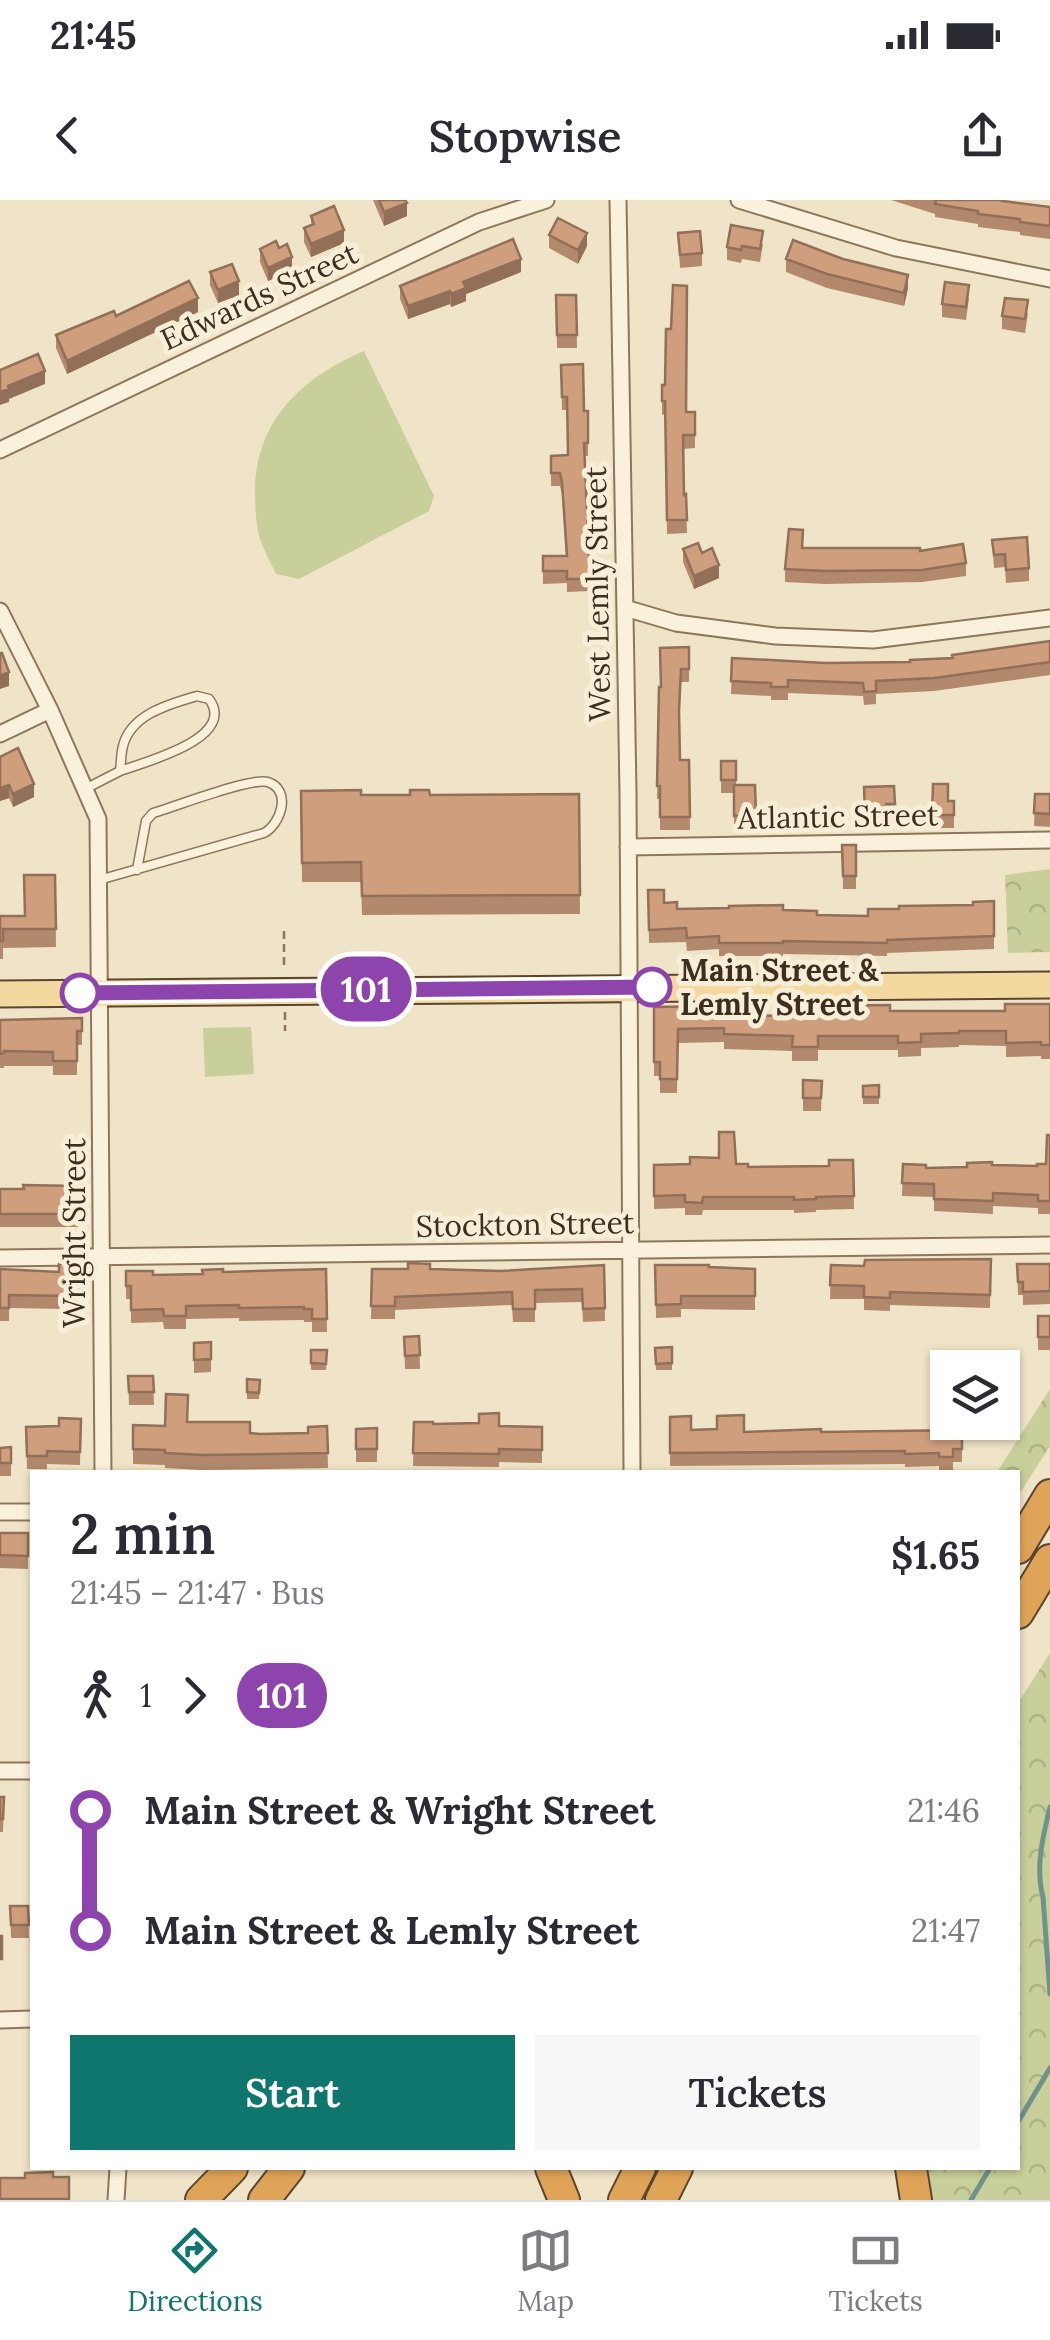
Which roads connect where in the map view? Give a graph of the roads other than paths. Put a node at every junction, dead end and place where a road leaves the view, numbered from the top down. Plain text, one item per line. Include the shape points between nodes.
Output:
1 (546, 200) edge
2 (618, 200) edge
3 (739, 200) edge
4 (1050, 279) edge
5 (0, 450) edge
6 (626, 608) junction
7 (0, 611) edge
8 (1050, 618) edge
9 (50, 710) junction
10 (0, 734) edge
11 (120, 771) junction
12 (85, 789) junction
13 (1050, 840) edge
14 (628, 847) junction
15 (137, 870) junction
16 (99, 880) junction
17 (1050, 985) edge
18 (628, 988) junction
19 (100, 993) junction
20 (0, 994) edge
21 (1050, 1245) edge
22 (631, 1250) junction
23 (102, 1256) junction
24 (0, 1258) edge
25 (103, 1470) edge
26 (632, 1470) edge
27 (1050, 1495) edge
28 (0, 1512) edge
29 (30, 1512) edge
30 (1020, 1545) edge
31 (1050, 1560) edge
32 (1020, 1610) edge
33 (0, 1771) edge
34 (30, 1771) edge
35 (0, 2020) edge
36 (30, 2020) edge
37 (118, 2170) edge
38 (230, 2170) edge
39 (287, 2170) edge
40 (552, 2170) edge
41 (639, 2170) edge
42 (676, 2170) edge
43 (911, 2170) edge
44 (116, 2200) edge
45 (201, 2200) edge
46 (264, 2200) edge
47 (564, 2200) edge
48 (624, 2200) edge
49 (661, 2200) edge
50 (916, 2200) edge

1 - 5 street, Edwards Street via 479,222
2 - 6 street, West Lemly Street
3 - 4 street via 896,248
6 - 8 street via 774,636 872,640
6 - 14 street, West Lemly Street
7 - 9 street, Wright Street
9 - 10 street
9 - 12 street, Wright Street
11 - 11 lane via 196,740 211,728 214,705 197,696 146,716 123,746
11 - 12 lane
12 - 16 street, Wright Street via 98,819
13 - 14 street, Atlantic Street
14 - 18 street, West Lemly Street
15 - 15 lane via 273,828 279,791 267,782 249,783 153,813
15 - 16 lane
16 - 19 street, Wright Street
17 - 18 main road
18 - 19 main road
18 - 22 street, West Lemly Street
19 - 20 main road
19 - 23 street, Wright Street
21 - 22 street, Stockton Street
22 - 23 street, Stockton Street
22 - 26 street, West Lemly Street
23 - 24 street, Stockton Street
23 - 25 street, Wright Street
27 - 30 highway
28 - 29 street
31 - 32 highway
33 - 34 street
35 - 36 street
37 - 44 street
38 - 45 highway
39 - 46 highway
40 - 47 highway
41 - 48 highway
42 - 49 highway
43 - 50 highway

